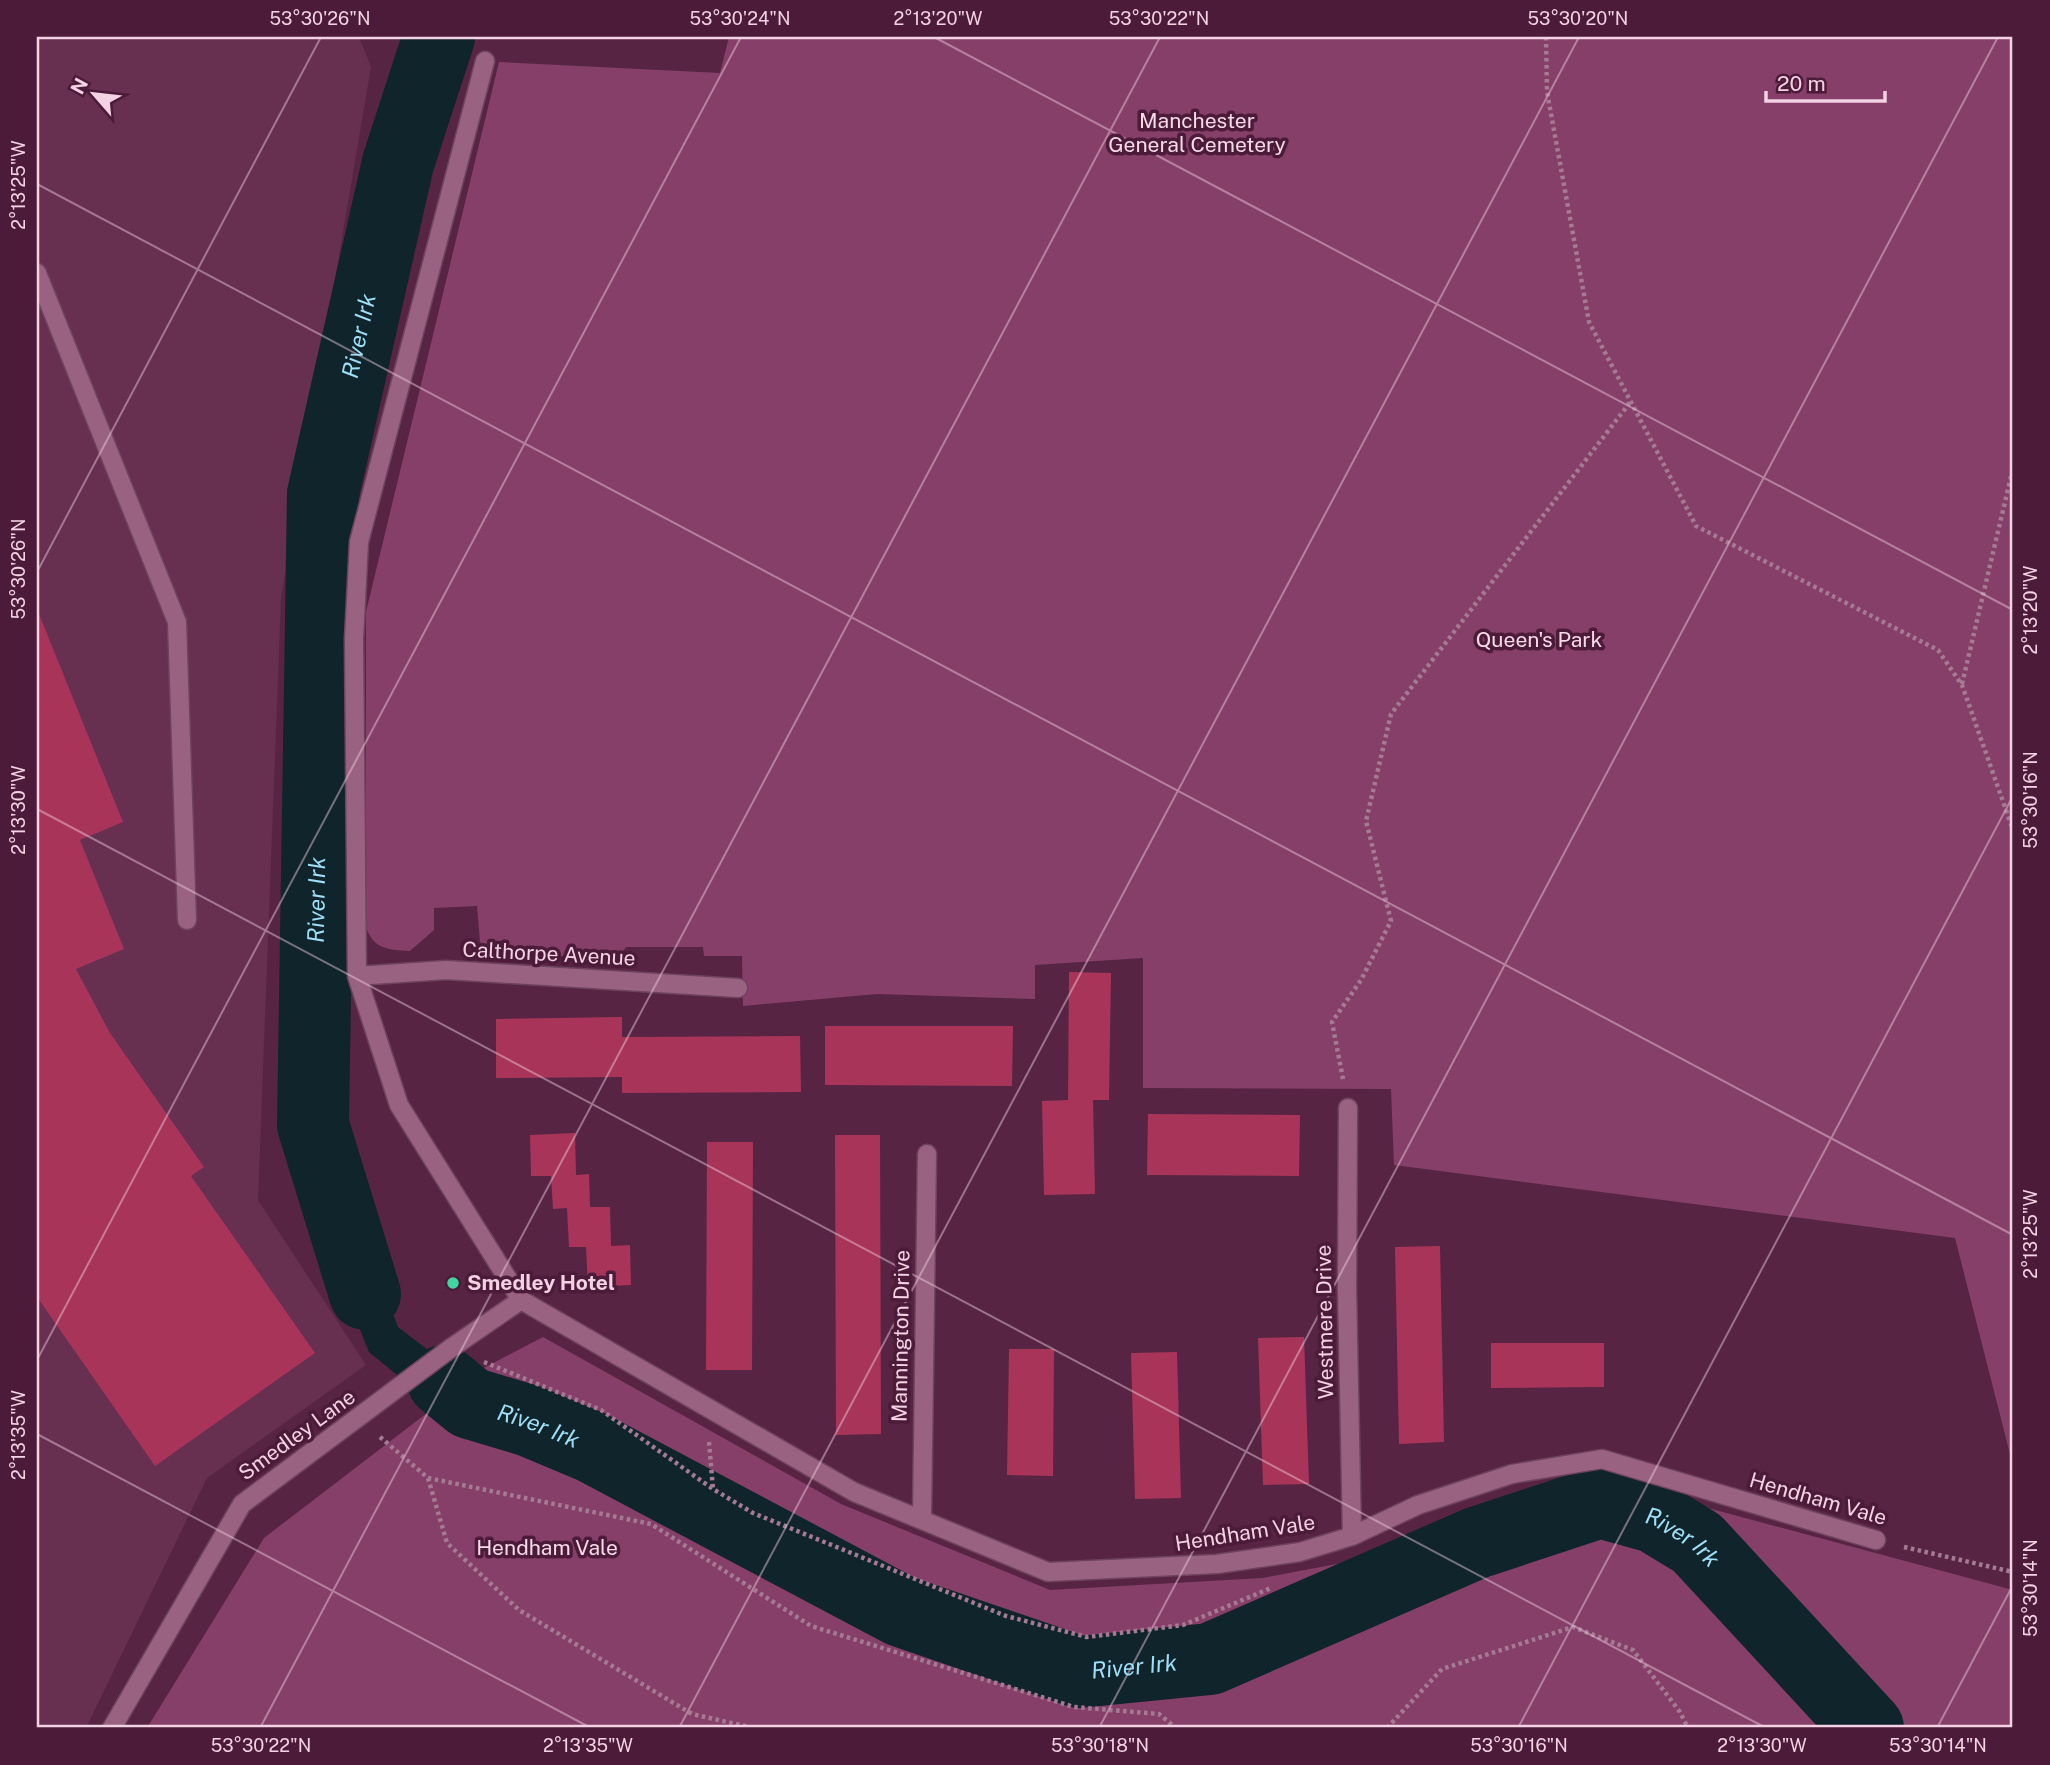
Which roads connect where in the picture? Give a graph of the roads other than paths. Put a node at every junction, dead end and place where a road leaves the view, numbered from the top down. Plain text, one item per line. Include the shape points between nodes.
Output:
1 (485, 61) dead end
2 (37, 273) edge
3 (187, 920) dead end
4 (357, 976) junction
5 (738, 988) dead end
6 (1348, 1108) road end
7 (927, 1154) dead end
8 (521, 1300) junction
9 (922, 1518) junction
10 (1352, 1536) junction
11 (1876, 1540) road end
12 (112, 1728) edge

1 - 4 street via 359,541 354,639
2 - 3 street via 177,622
4 - 5 street, Calthorpe Avenue via 446,970
4 - 8 street via 398,1105
6 - 10 street, Westmere Drive
7 - 9 street, Mannington Drive
8 - 9 street, Hendham Vale via 853,1492
8 - 12 street, Smedley Lane via 242,1504
9 - 10 street, Hendham Vale via 1048,1572 1217,1564 1300,1552
10 - 11 street, Hendham Vale via 1418,1505 1512,1474 1602,1459

